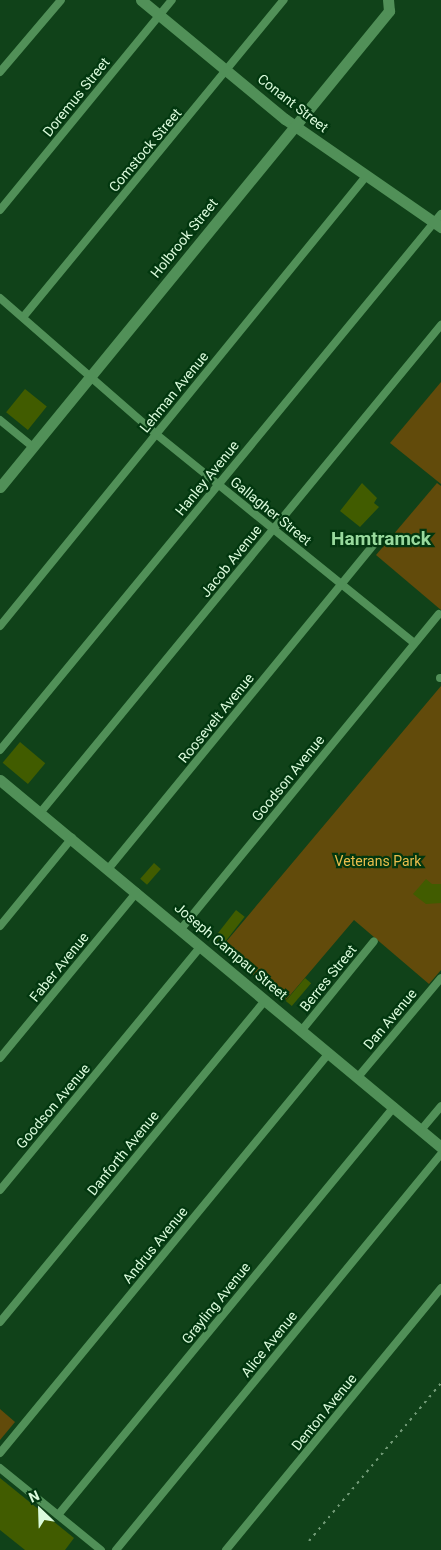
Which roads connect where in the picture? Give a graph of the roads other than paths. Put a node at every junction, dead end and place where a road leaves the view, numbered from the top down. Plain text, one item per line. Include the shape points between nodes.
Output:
1 (60, 0) edge
2 (141, 0) edge
3 (172, 0) edge
4 (284, 0) edge
5 (389, 3) edge
6 (160, 15) junction
7 (227, 70) junction
8 (0, 72) edge
9 (296, 126) junction
10 (367, 175) junction
11 (0, 210) edge
12 (439, 221) edge
13 (0, 298) edge
14 (24, 316) junction
15 (441, 325) edge
16 (91, 375) junction
17 (0, 420) edge
18 (156, 434) junction
19 (33, 447) junction
20 (217, 484) junction
21 (0, 487) edge
22 (273, 529) junction
23 (376, 542) dead end
24 (342, 583) junction
25 (438, 614) dead end
26 (0, 626) edge
27 (414, 643) junction
28 (0, 750) edge
29 (0, 780) edge
30 (40, 813) junction
31 (72, 838) junction
32 (109, 868) junction
33 (137, 892) junction
34 (0, 926) edge
35 (181, 929) junction
36 (374, 941) dead end
37 (201, 946) junction
38 (441, 978) edge
39 (265, 1000) junction
40 (302, 1030) junction
41 (330, 1053) junction
42 (0, 1058) edge
43 (358, 1077) junction
44 (441, 1106) edge
45 (394, 1107) junction
46 (421, 1130) junction
47 (441, 1147) edge
48 (441, 1154) edge
49 (0, 1190) edge
50 (441, 1288) edge
51 (0, 1322) edge
52 (0, 1453) edge
53 (0, 1468) edge
54 (58, 1515) junction
55 (101, 1550) edge
56 (116, 1550) edge
57 (226, 1550) edge

1 - 8 street
2 - 6 street, Conant Street
3 - 6 street, Doremus Street
4 - 7 street, Comstock Street
5 - 9 street, Holbrook Street
6 - 7 street, Conant Street
6 - 11 street, Doremus Street
7 - 9 street, Conant Street
7 - 14 street, Comstock Street
9 - 10 street, Conant Street
9 - 16 street, Holbrook Street
10 - 12 street, Conant Street
10 - 18 street, Lehman Avenue
12 - 20 street, Hanley Avenue
13 - 14 street, Gallagher Street
14 - 16 street, Gallagher Street
15 - 22 street, Jacob Avenue
16 - 18 street, Gallagher Street
16 - 19 street, Holbrook Street
17 - 19 street
18 - 20 street, Gallagher Street
18 - 26 street, Lehman Avenue
19 - 21 street, Holbrook Street
20 - 22 street, Gallagher Street
20 - 28 street, Hanley Avenue
22 - 24 street, Gallagher Street
22 - 30 street, Jacob Avenue
23 - 24 street, Roosevelt Avenue
24 - 27 street, Gallagher Street
24 - 32 street, Roosevelt Avenue
25 - 27 street, Goodson Avenue
27 - 35 street, Goodson Avenue
29 - 30 street, Joseph Campau Street
30 - 31 street, Joseph Campau Street
31 - 32 street, Joseph Campau Street
31 - 34 street
32 - 33 street, Joseph Campau Street
33 - 35 street, Joseph Campau Street
33 - 42 street, Faber Avenue
35 - 37 street, Joseph Campau Street
36 - 40 street, Berres Street
37 - 39 street, Joseph Campau Street
37 - 49 street, Goodson Avenue
38 - 43 street, Dan Avenue
39 - 40 street, Joseph Campau Street
39 - 51 street, Danforth Avenue
40 - 41 street, Joseph Campau Street
41 - 43 street, Joseph Campau Street
41 - 52 street, Andrus Avenue
43 - 45 street, Joseph Campau Street
44 - 46 street
45 - 46 street, Joseph Campau Street
45 - 54 street, Grayling Avenue
46 - 47 street, Joseph Campau Street
48 - 56 street, Alice Avenue
50 - 57 street, Denton Avenue
53 - 54 street
54 - 55 street

